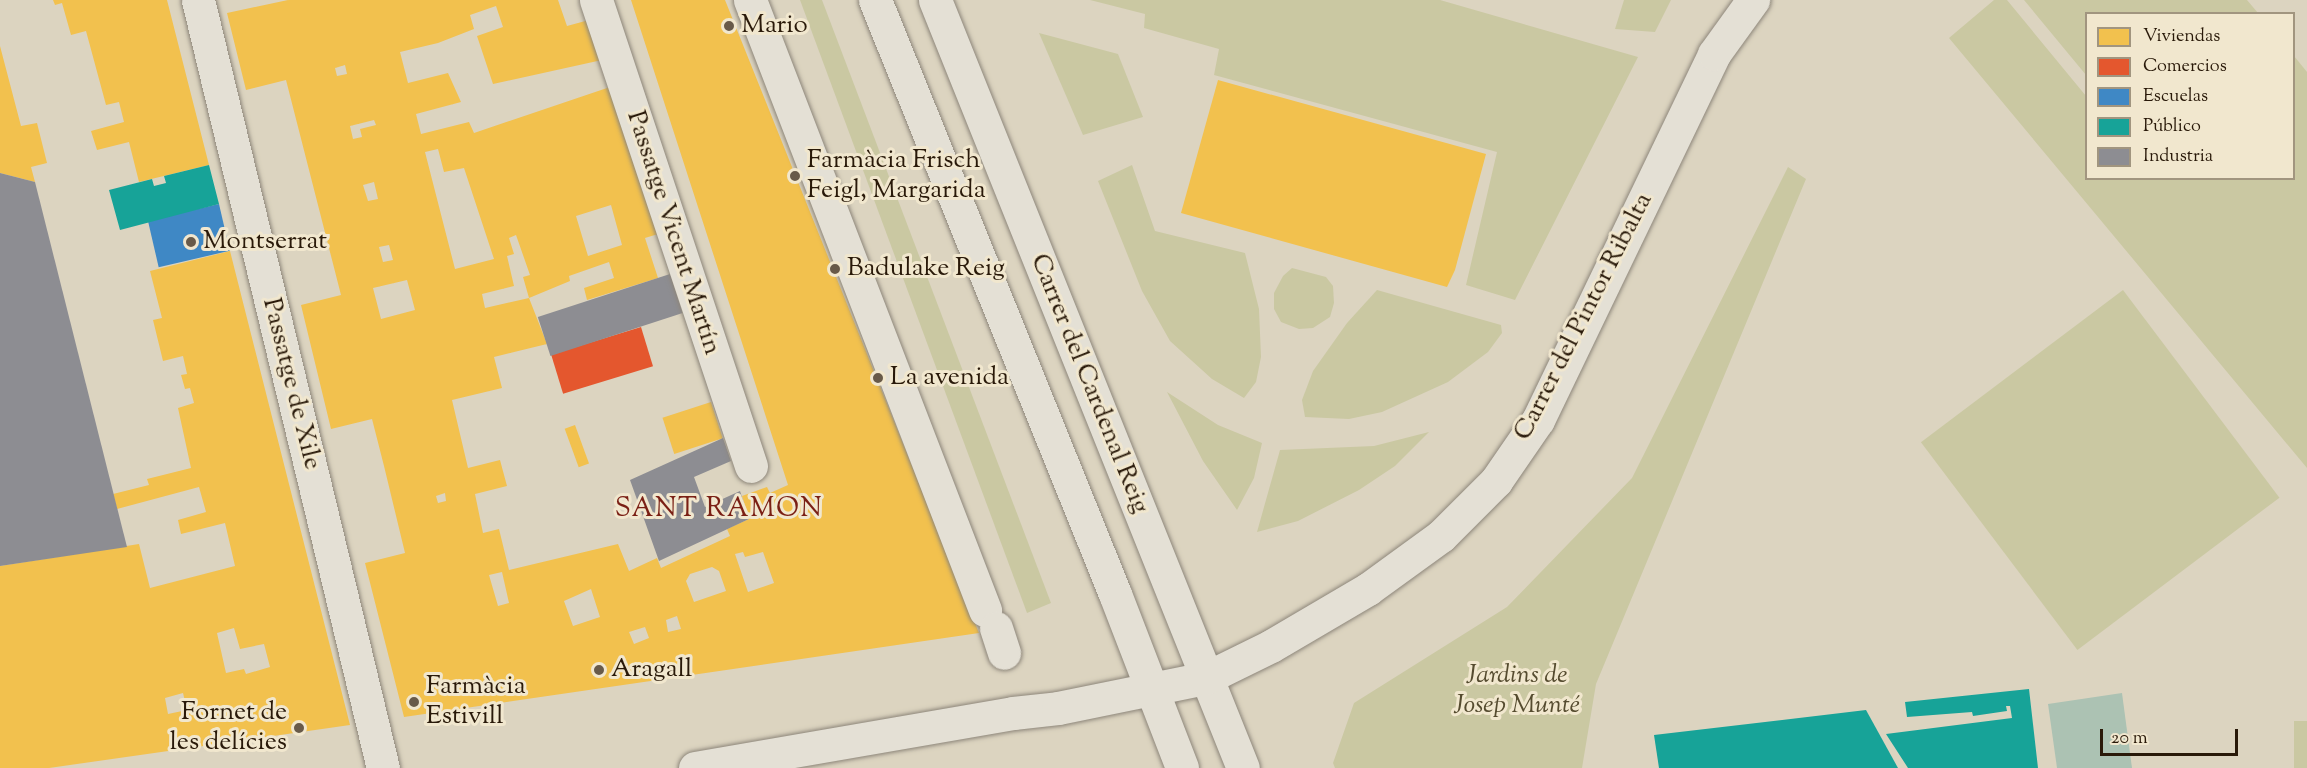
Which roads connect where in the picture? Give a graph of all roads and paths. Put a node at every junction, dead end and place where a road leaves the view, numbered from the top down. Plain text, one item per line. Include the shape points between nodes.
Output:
1 (198, 0) edge
2 (596, 0) edge
3 (750, 0) edge
4 (875, 0) edge
5 (936, 0) edge
6 (1753, 0) edge
7 (751, 466) dead end
8 (995, 630) dead end
9 (1206, 678) junction
10 (1150, 690) junction
11 (383, 768) edge
12 (695, 768) edge
13 (700, 768) edge
14 (1182, 768) edge
15 (1243, 768) edge

1 - 11 street, Passatge de Xile
2 - 7 street, Passatge Vicent Martín
3 - 8 street
4 - 10 street via 1115,594
5 - 9 street, Carrer del Cardenal Reig
6 - 9 street, Carrer del Pintor Ribalta via 1714,54 1538,420 1496,481 1441,536 1368,588 1271,646
9 - 10 street, Carrer del Pintor Ribalta
9 - 15 street, Carrer del Cardenal Reig
10 - 13 street, Carrer del Pintor Ribalta
10 - 14 street
12 - 13 street, Carrer del Pintor Ribalta

